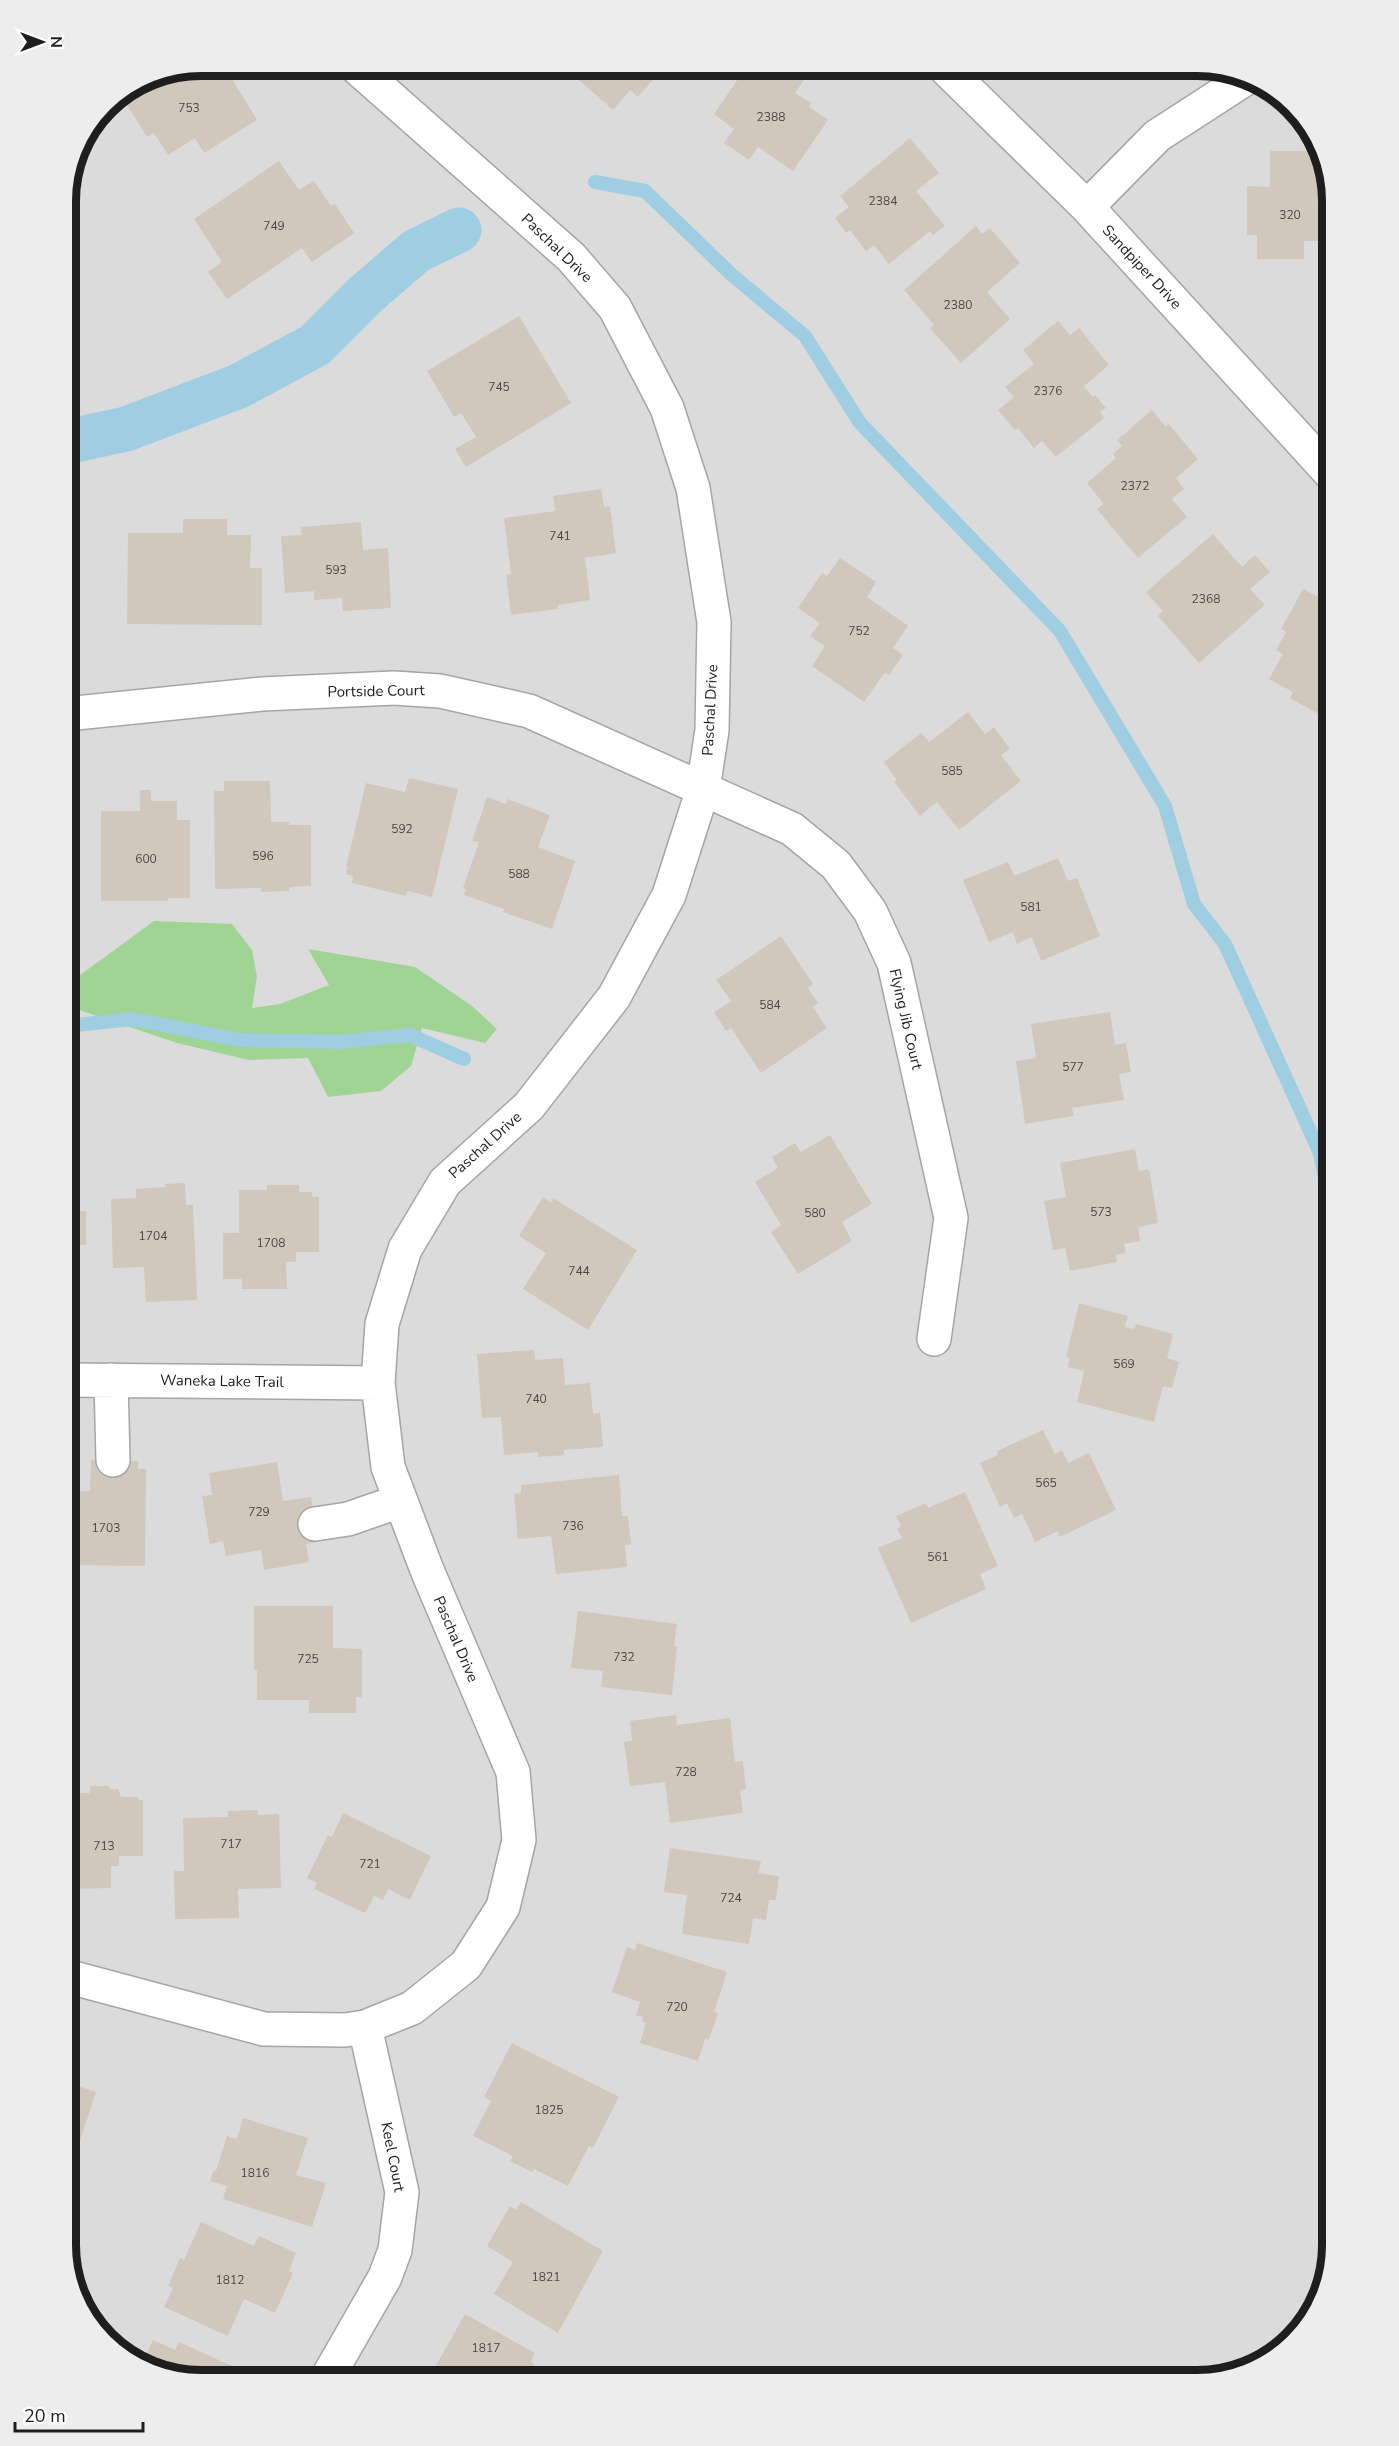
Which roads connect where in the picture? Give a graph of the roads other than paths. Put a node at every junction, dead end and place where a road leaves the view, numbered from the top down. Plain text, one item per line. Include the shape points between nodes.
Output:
1 (369, 76) edge
2 (954, 77) edge
3 (1239, 83) edge
4 (1087, 207) junction
5 (1322, 464) edge
6 (77, 713) edge
7 (703, 789) junction
8 (934, 1339) dead end
9 (76, 1380) edge
10 (111, 1380) junction
11 (378, 1383) junction
12 (114, 1460) dead end
13 (400, 1501) junction
14 (315, 1524) dead end
15 (76, 1979) edge
16 (365, 2027) junction
17 (333, 2369) edge

1 - 7 street, Paschal Drive via 570,257 615,308 667,408 693,488 714,622 712,730
2 - 4 street, Sandpiper Drive
3 - 4 street via 1157,136
4 - 5 street, Sandpiper Drive
6 - 7 street, Portside Court via 262,694 394,688 440,691 528,711
7 - 8 street, Flying Jib Court via 792,829 836,866 870,911 894,963 951,1218
7 - 11 street, Paschal Drive via 669,895 614,997 528,1106 445,1182 405,1249 382,1324
9 - 10 street, Waneka Lake Trail
10 - 11 street, Waneka Lake Trail
10 - 12 street
11 - 13 street, Paschal Drive via 388,1467
13 - 14 street via 348,1519
13 - 16 street, Paschal Drive via 513,1772 519,1840 503,1907 466,1965 412,2008
15 - 16 street, Paschal Drive via 264,2029
16 - 17 street, Keel Court via 402,2192 395,2250 385,2277

